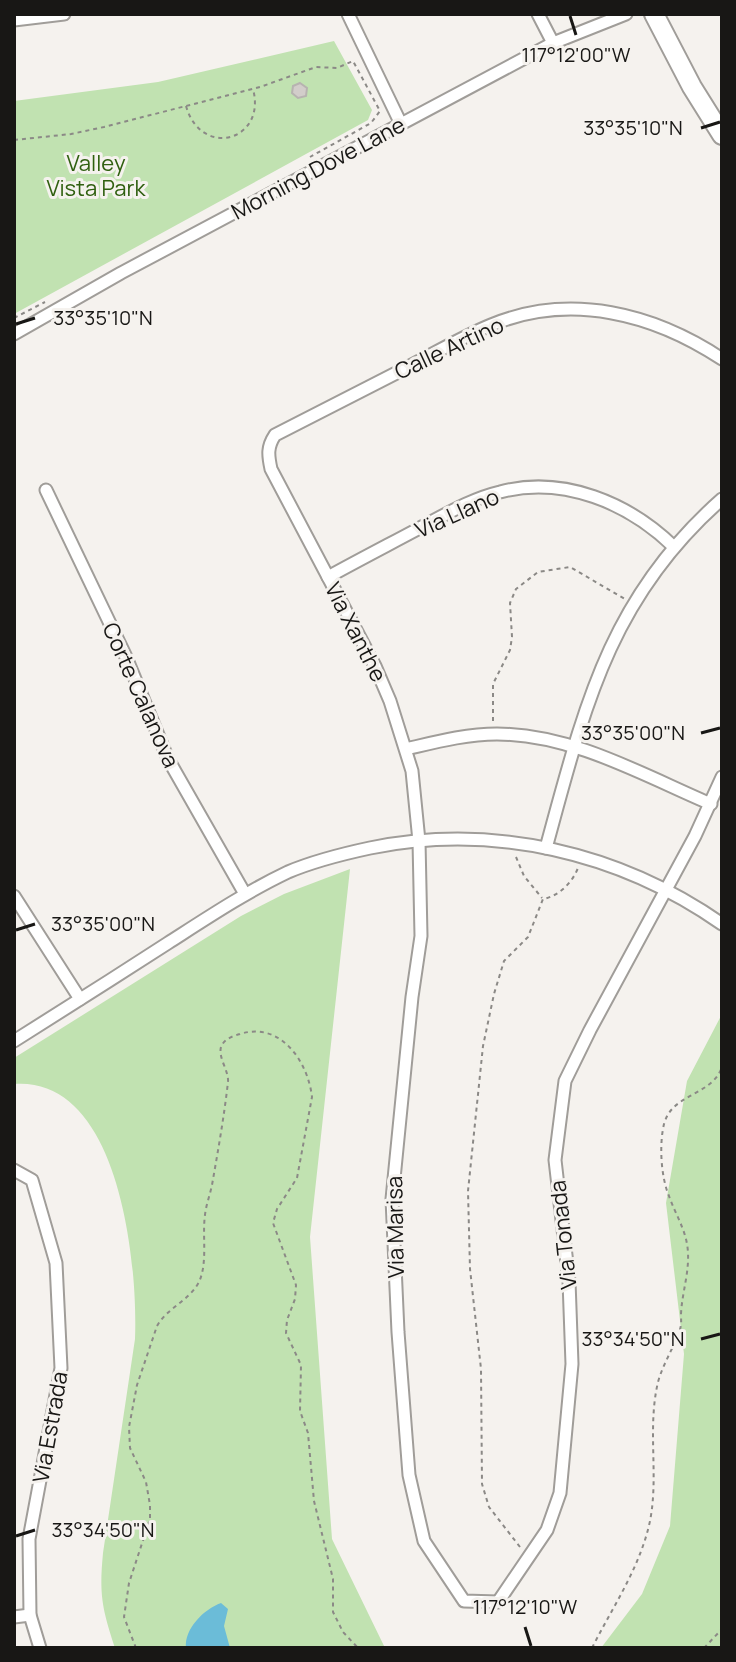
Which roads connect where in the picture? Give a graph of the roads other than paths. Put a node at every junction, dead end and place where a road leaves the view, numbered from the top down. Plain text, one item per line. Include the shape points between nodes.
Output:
1 (64, 14) edge
2 (348, 14) edge
3 (538, 14) edge
4 (626, 14) edge
5 (654, 14) edge
6 (14, 20) edge
7 (553, 43) junction
8 (401, 124) junction
9 (722, 135) edge
10 (14, 334) edge
11 (722, 359) edge
12 (275, 435) joint
13 (46, 490) dead end
14 (722, 499) edge
15 (674, 547) junction
16 (328, 577) junction
17 (574, 747) junction
18 (406, 749) junction
19 (722, 777) edge
20 (711, 804) junction
21 (419, 841) junction
22 (546, 848) junction
23 (665, 890) junction
24 (245, 894) junction
25 (14, 896) edge
26 (722, 924) edge
27 (80, 999) junction
28 (14, 1041) edge
29 (14, 1170) edge
30 (464, 1601) joint
31 (30, 1615) junction
32 (14, 1617) edge
33 (40, 1648) edge

1 - 6 street
2 - 8 street
3 - 7 street
4 - 7 street, Morning Dove Lane
5 - 9 main road
7 - 8 street, Morning Dove Lane
8 - 10 street, Morning Dove Lane
11 - 12 street, Calle Artino via 691,339 620,313 520,316 493,324
12 - 16 street, Via Xanthe via 269,444 271,469
13 - 24 street, Corte Calanova via 168,759
14 - 15 street
15 - 16 street, Via Llano via 619,506 588,494 527,486 468,503
15 - 17 street via 633,603 608,649
16 - 18 street, Via Xanthe via 375,666
17 - 18 street via 495,734
17 - 20 street
17 - 22 street
18 - 21 street, Via Xanthe
19 - 20 street, Via Tonada
20 - 23 street, Via Tonada
21 - 22 street via 481,839
21 - 24 street via 339,855
21 - 30 street, Via Marisa via 421,936 392,1199 398,1332 409,1475 424,1541
22 - 23 street via 631,872
23 - 26 street
23 - 30 street, Via Tonada via 565,1081 555,1160 572,1364 560,1493 547,1530 498,1602
24 - 27 street
25 - 27 street
27 - 28 street
29 - 31 street, Via Estrada via 32,1180 56,1263 61,1368 29,1539
31 - 32 street
31 - 33 street, Via Estrada

